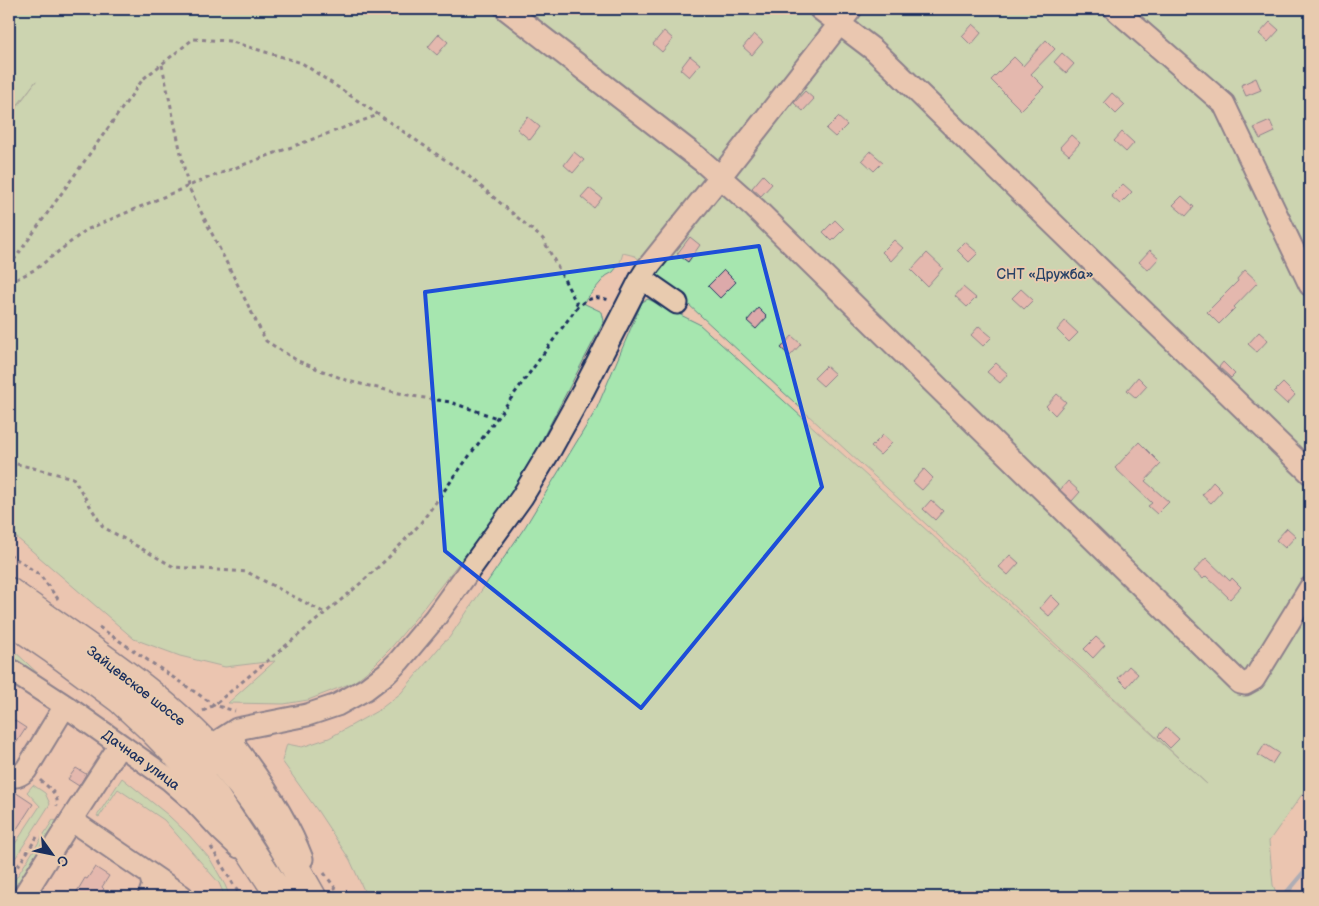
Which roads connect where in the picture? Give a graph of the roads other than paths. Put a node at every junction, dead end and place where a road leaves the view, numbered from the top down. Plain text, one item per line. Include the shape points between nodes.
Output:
1 (506, 9) edge
2 (820, 9) edge
3 (1115, 9) edge
4 (845, 16) edge
5 (720, 177) junction
6 (641, 278) junction
7 (1310, 285) edge
8 (677, 303) dead end
9 (1310, 473) edge
10 (1310, 588) edge
11 (9, 592) edge
12 (9, 619) edge
13 (9, 669) edge
14 (120, 699) junction
15 (65, 706) junction
16 (238, 720) junction
17 (120, 745) junction
18 (209, 747) junction
19 (17, 773) edge
20 (215, 797) junction
21 (64, 813) junction
22 (261, 866) junction
23 (150, 874) junction
24 (182, 896) edge
25 (23, 897) edge
26 (150, 897) edge
27 (281, 897) edge
28 (314, 897) edge

1 - 5 street
2 - 4 street
3 - 7 street via 1224,104
4 - 5 street
4 - 9 street via 874,50
5 - 6 street
5 - 10 street via 756,208 1240,682 1245,684 1254,678
6 - 8 street
6 - 16 street via 583,391 522,497 436,618 399,661 366,689 337,705 307,715
11 - 18 main road, Зайцевское шоссе via 167,708
12 - 14 main road, Зайцевское шоссе
13 - 15 street, Дачная улица
14 - 18 street via 182,742
14 - 20 main road, Зайцевское шоссе via 150,726
15 - 17 street, Дачная улица
15 - 19 street
16 - 18 street
16 - 28 street via 234,739 236,748 290,831
17 - 21 street
17 - 22 street, Дачная улица via 183,791
18 - 20 street via 200,764
18 - 28 main road, Зайцевское шоссе via 266,818
20 - 22 main road, Зайцевское шоссе
21 - 23 street
21 - 25 street
22 - 27 main road, Зайцевское шоссе
23 - 24 street
23 - 26 street via 154,885

